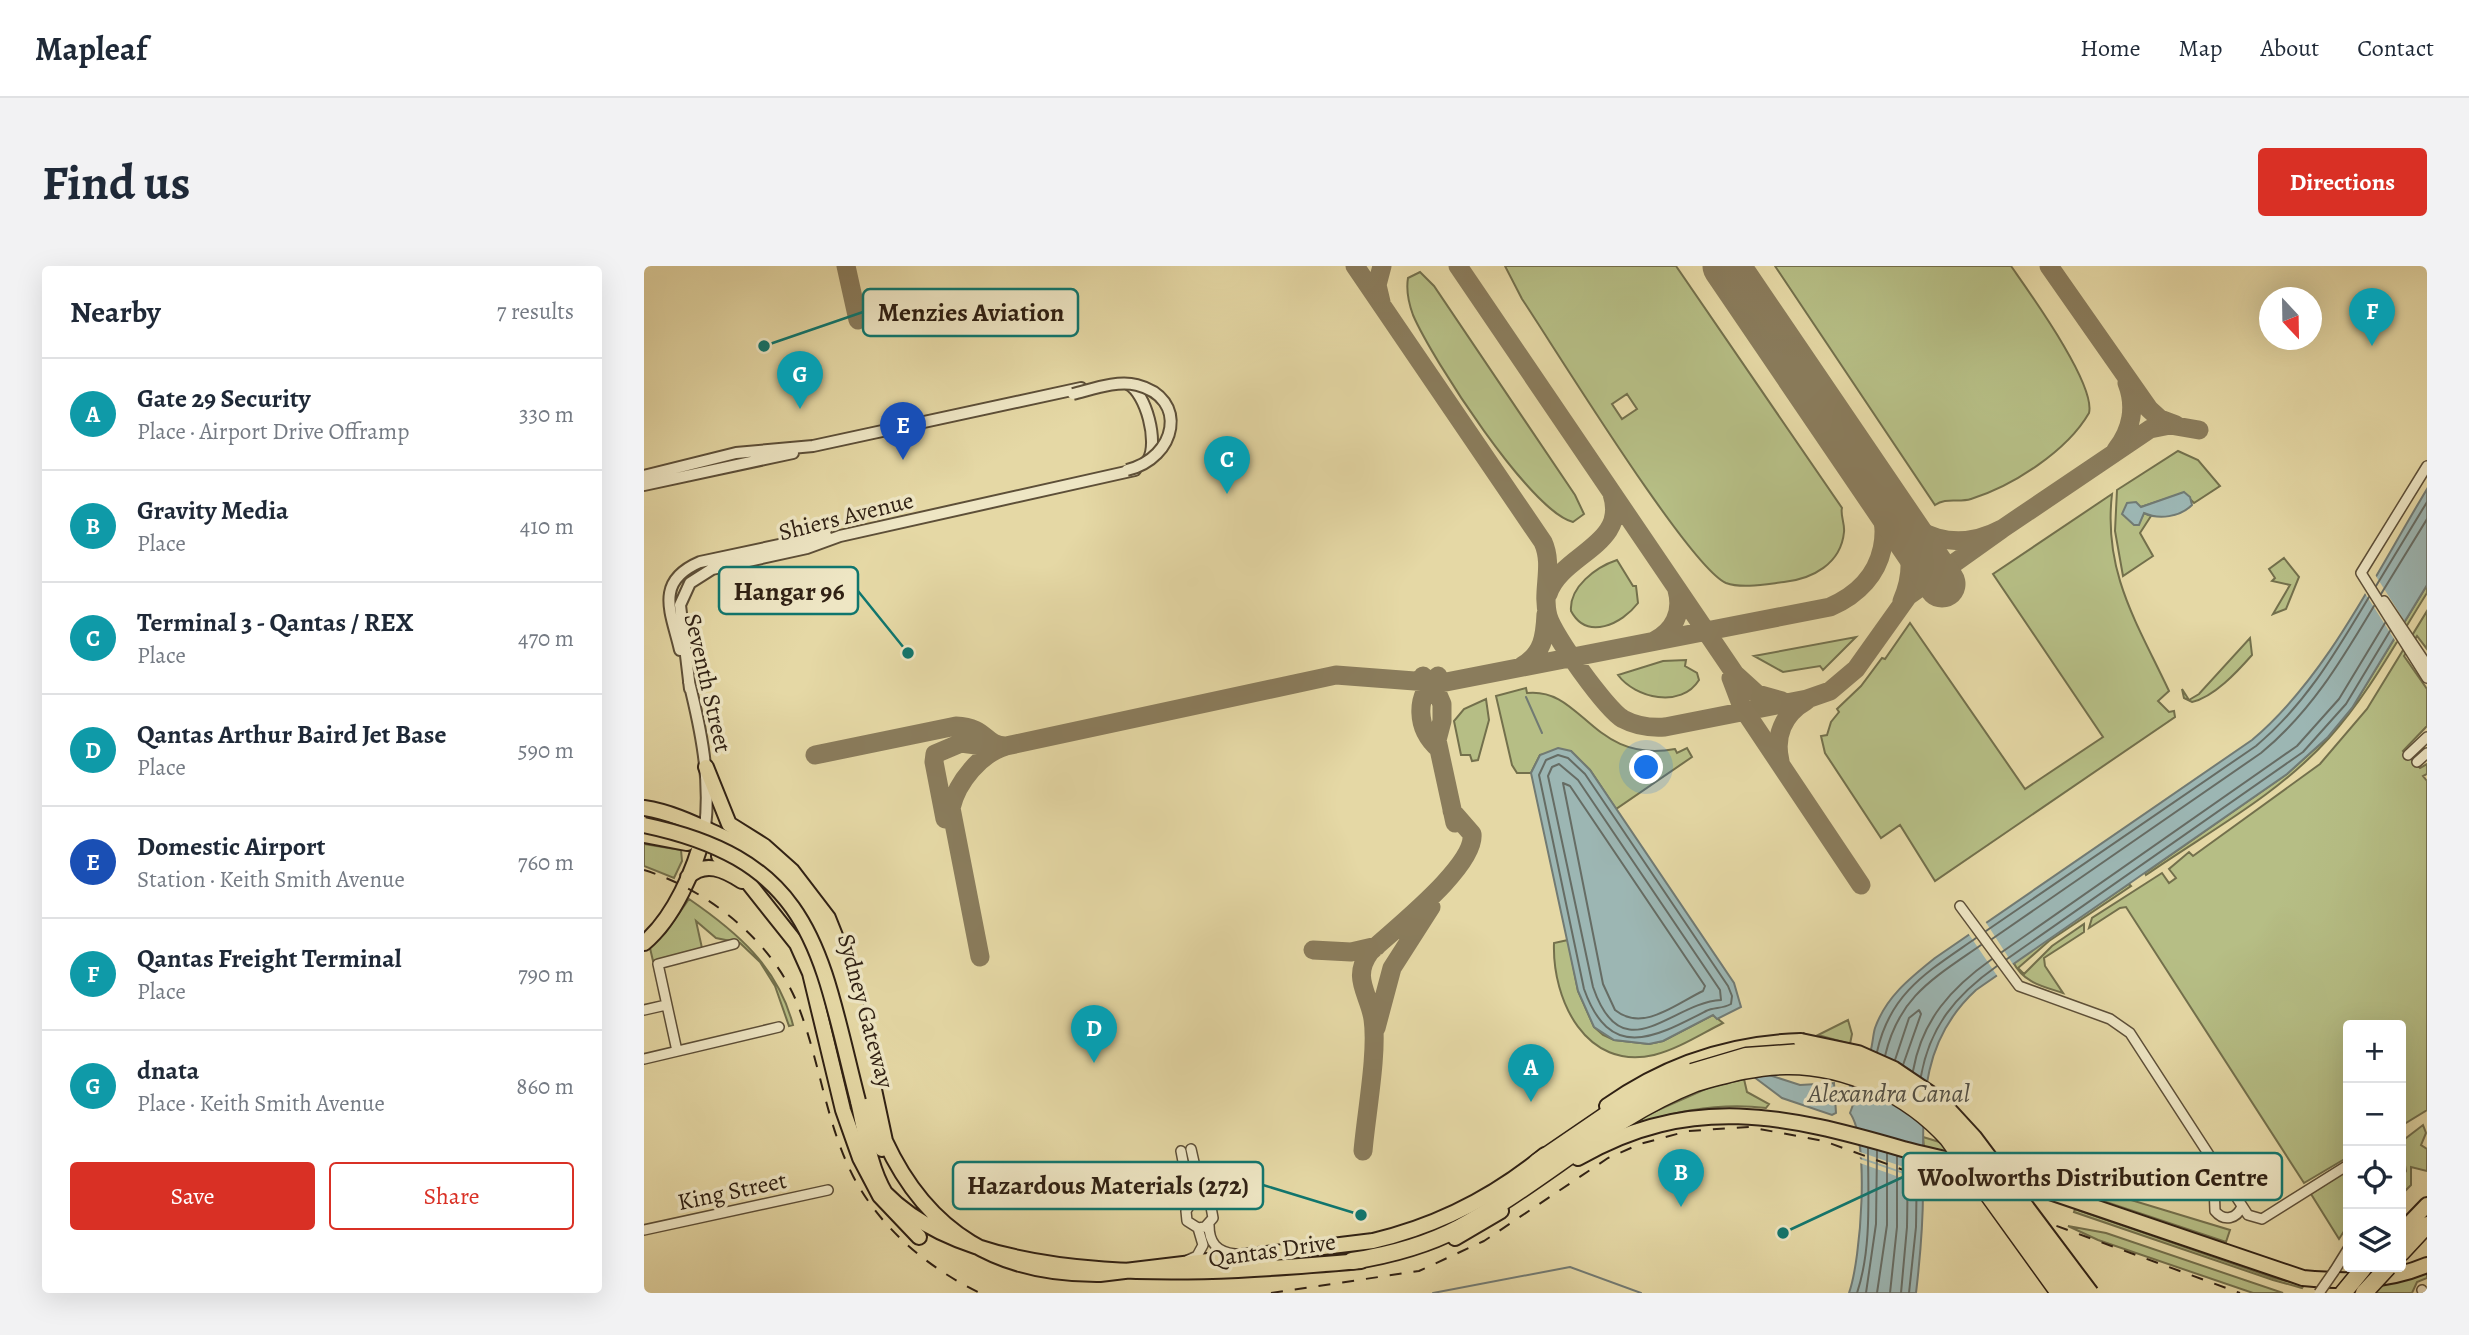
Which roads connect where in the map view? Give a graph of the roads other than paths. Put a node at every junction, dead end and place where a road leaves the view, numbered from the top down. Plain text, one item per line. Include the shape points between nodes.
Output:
1 (2427, 466) edge
2 (644, 476) edge
3 (644, 485) edge
4 (700, 562) joint
5 (2411, 650) junction
6 (2427, 665) edge
7 (2427, 678) edge
8 (690, 689) junction
9 (2427, 737) edge
10 (2427, 752) edge
11 (2408, 755) dead end
12 (2417, 762) dead end
13 (706, 767) junction
14 (644, 808) edge
15 (644, 814) edge
16 (644, 825) edge
17 (709, 830) junction
18 (644, 835) edge
19 (700, 846) junction
20 (687, 878) junction
21 (750, 885) junction
22 (677, 897) junction
23 (1960, 905) dead end
24 (644, 933) edge
25 (644, 943) edge
26 (734, 944) dead end
27 (666, 1005) junction
28 (644, 1010) edge
29 (779, 1027) dead end
30 (677, 1051) junction
31 (644, 1059) edge
32 (1692, 1072) junction
33 (2213, 1159) junction
34 (1537, 1162) joint
35 (2343, 1168) edge
36 (828, 1190) dead end
37 (917, 1197) junction
38 (1208, 1203) junction
39 (2427, 1205) edge
40 (2242, 1206) junction
41 (1188, 1207) junction
42 (1209, 1225) junction
43 (2427, 1225) edge
44 (1198, 1228) junction
45 (2406, 1228) edge
46 (644, 1230) edge
47 (2406, 1248) edge
48 (1254, 1255) junction
49 (2343, 1257) edge
50 (1352, 1261) junction
51 (1173, 1265) junction
52 (2427, 1265) edge
53 (2359, 1272) edge
54 (2383, 1272) edge
55 (1167, 1287) dead end
56 (2059, 1293) edge
57 (2076, 1293) edge
58 (2091, 1293) edge
59 (2319, 1293) edge
60 (2340, 1293) edge
61 (2364, 1293) edge

1 - 5 street via 2382,537 2368,569 2368,582
2 - 8 street, Shiers Avenue via 736,453 813,446 1112,382 1130,385 1140,393 1153,447 1145,463 1123,475 846,535 705,572 690,583 681,600
3 - 4 street, Shiers Avenue, bridge via 1108,386 1129,384 1150,390 1166,406 1170,425 1161,452 1142,466
4 - 8 street, Seventh Street via 682,574 668,599
5 - 6 street
5 - 7 street
8 - 13 street, Seventh Street
9 - 11 street
10 - 12 street
13 - 17 street, Seventh Street
13 - 37 main road via 729,824 787,866 828,918 848,968 879,1123 898,1168
14 - 17 main road
15 - 19 main road via 688,829
16 - 21 main road, bridge via 700,839 735,854 781,891 801,919 822,967 878,1178 924,1241 880,1196 860,1158 805,961 787,929
17 - 19 main road
17 - 37 main road, Sydney Gateway via 775,867 819,927 842,990 883,1152
18 - 19 main road
19 - 20 main road
19 - 21 main road via 733,864
20 - 21 main road via 700,869 713,868
20 - 22 main road
22 - 24 main road
22 - 25 main road via 670,915
23 - 33 street via 2006,972 2028,992 2110,1019 2130,1033
26 - 27 street via 658,964
27 - 28 street
27 - 30 street
29 - 30 street
30 - 31 street
32 - 34 highway, Qantas Drive via 1622,1104
32 - 50 highway, Qantas Drive via 1459,1227 1405,1250
32 - 56 highway, Qantas Drive, bridge via 1809,1067 1849,1076 1905,1102 1948,1139
32 - 57 highway, Qantas Drive, bridge via 1746,1056 1801,1052 1845,1060 1910,1092 1958,1132
32 - 58 main road, bridge via 1745,1046 1801,1041 1858,1053 1894,1069 1953,1111
33 - 40 street
33 - 40 street via 2215,1211 2229,1218
34 - 48 main road, Qantas Drive via 1460,1212 1408,1233
35 - 40 street via 2262,1219 2248,1215
36 - 46 street, King Street
37 - 51 main road, Qantas Drive via 961,1238 1010,1262 1069,1274
38 - 41 street via 1199,1200
38 - 41 street via 1192,1152 1181,1154
38 - 42 street via 1213,1215
39 - 45 main road
41 - 44 street via 1186,1218
42 - 44 street
42 - 48 street via 1218,1249
43 - 47 highway
44 - 51 street via 1202,1250
48 - 51 main road, Qantas Drive
49 - 59 street, bridge
50 - 52 main road via 1412,1255 1452,1240 1482,1225 1576,1159 1644,1127 1679,1119 1748,1116 1842,1131 2017,1180 2303,1278 2345,1282 2388,1277
50 - 55 main road, Qantas Drive
53 - 60 highway, bridge
54 - 61 highway, bridge

